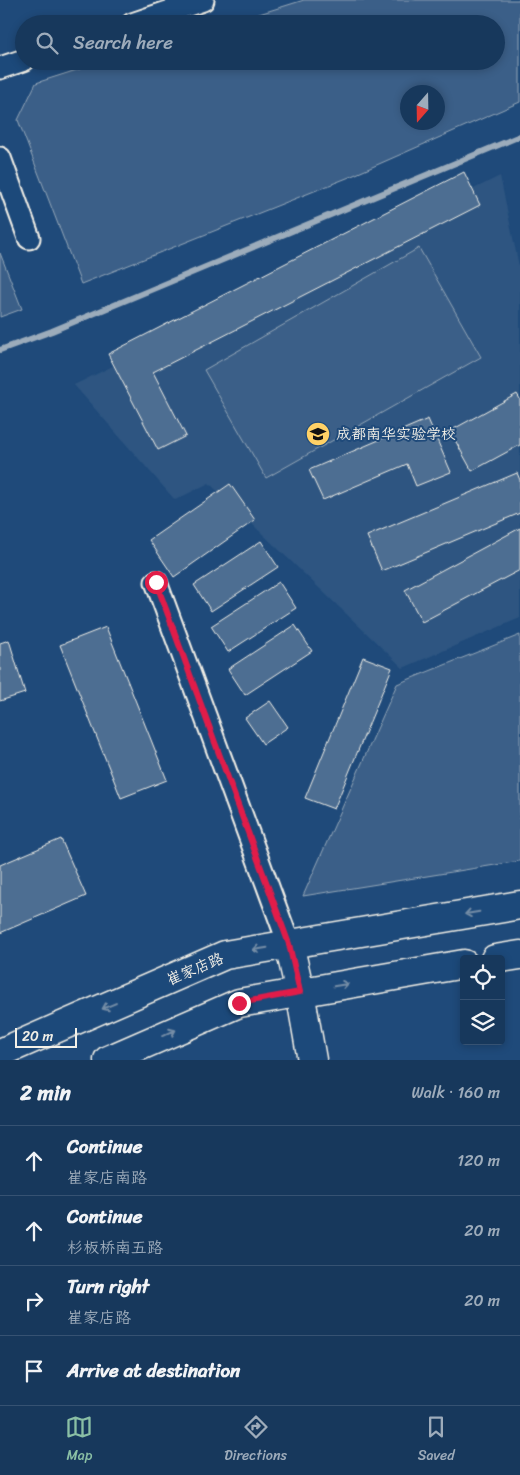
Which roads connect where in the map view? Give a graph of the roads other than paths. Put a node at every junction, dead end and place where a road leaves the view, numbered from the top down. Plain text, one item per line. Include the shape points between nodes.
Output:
1 (203, 0) edge
2 (159, 15) edge
3 (15, 63) edge
4 (0, 68) edge
5 (0, 158) edge
6 (29, 238) dead end
7 (156, 582) dead end
8 (520, 905) edge
9 (289, 944) junction
10 (520, 954) edge
11 (505, 957) edge
12 (460, 965) edge
13 (300, 992) junction
14 (0, 1053) edge
15 (108, 1060) edge
16 (312, 1060) edge

1 - 2 street
3 - 4 street
5 - 6 street
7 - 9 street
8 -> 9 main road, 崔家店路
9 - 13 main road
9 -> 14 main road, 崔家店路 via 225,955
10 - 11 main road
13 -> 12 main road
15 -> 13 main road via 239,1003
13 - 16 main road

